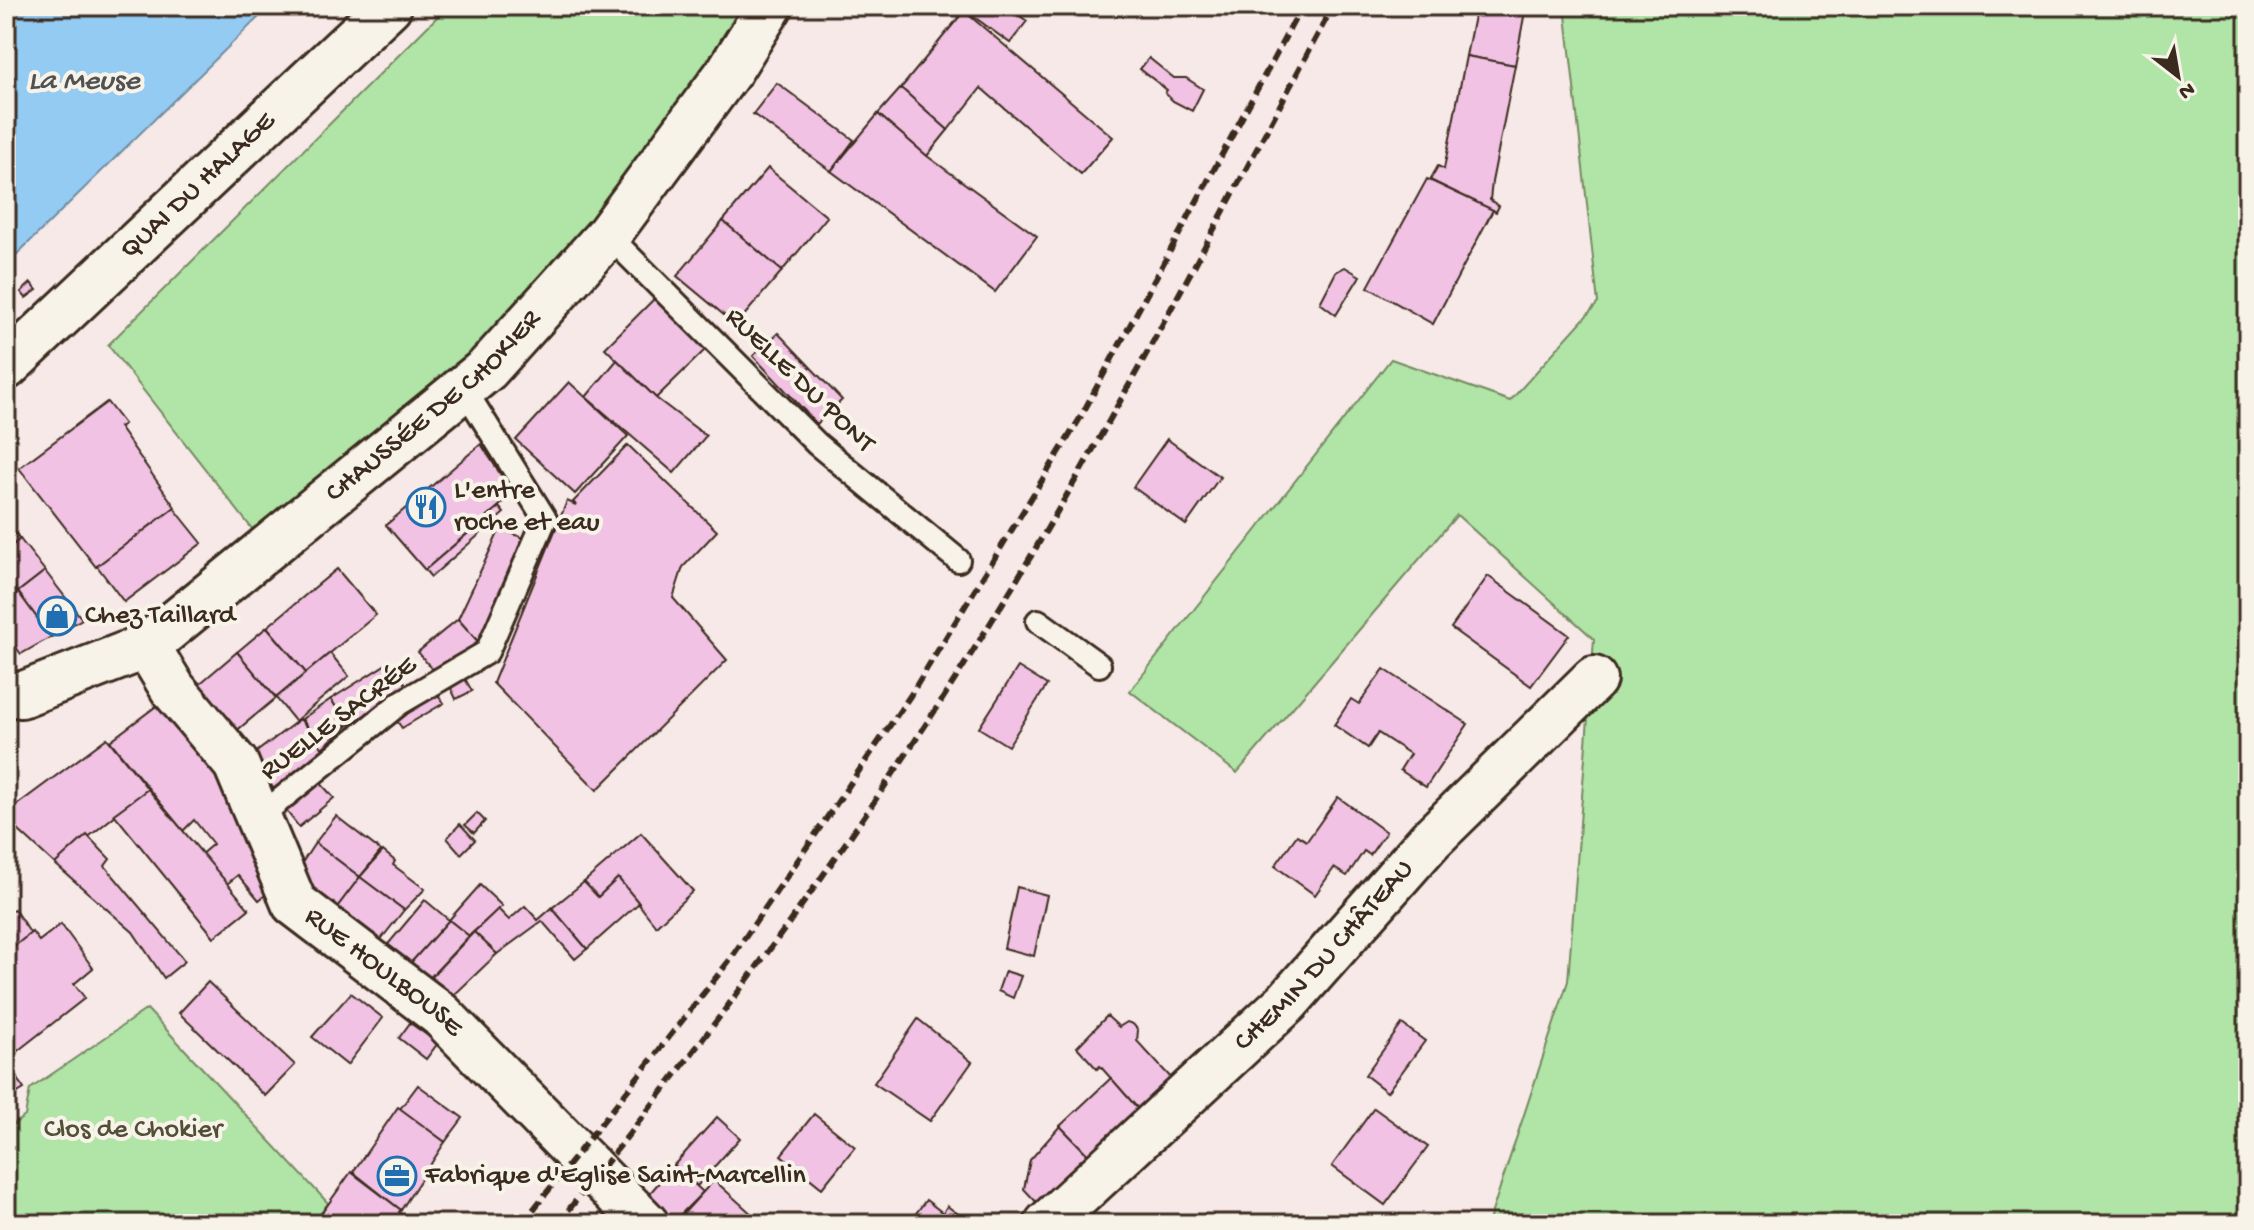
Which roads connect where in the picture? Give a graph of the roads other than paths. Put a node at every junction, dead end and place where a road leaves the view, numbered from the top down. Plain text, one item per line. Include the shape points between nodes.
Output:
1 (389, 6) edge
2 (770, 6) edge
3 (608, 235) junction
4 (6, 367) edge
5 (463, 387) junction
6 (958, 560) dead end
7 (1038, 621) dead end
8 (147, 646) junction
9 (1099, 665) dead end
10 (1594, 679) dead end
11 (6, 693) edge
12 (259, 817) junction
13 (646, 1224) edge
14 (1047, 1224) edge

1 - 4 street, QUAI DU HALAGE
2 - 3 street, CHAUSSÉE DE CHOKIER via 730,70
3 - 5 street, CHAUSSÉE DE CHOKIER via 487,369
3 - 6 lane, RUELLE DU PONT via 817,444
5 - 8 street, CHAUSSÉE DE CHOKIER
5 - 12 lane, RUELLE SACRÉE via 545,519 487,652 400,703
7 - 9 lane
8 - 11 street, CHAUSSÉE DE CHOKIER via 21,695
8 - 12 street, RUE HOULBOUSE via 173,689 236,764
10 - 14 street, CHEMIN DU CHÂTEAU via 1430,840 1287,1002
12 - 13 street, RUE HOULBOUSE via 294,903 441,1015

